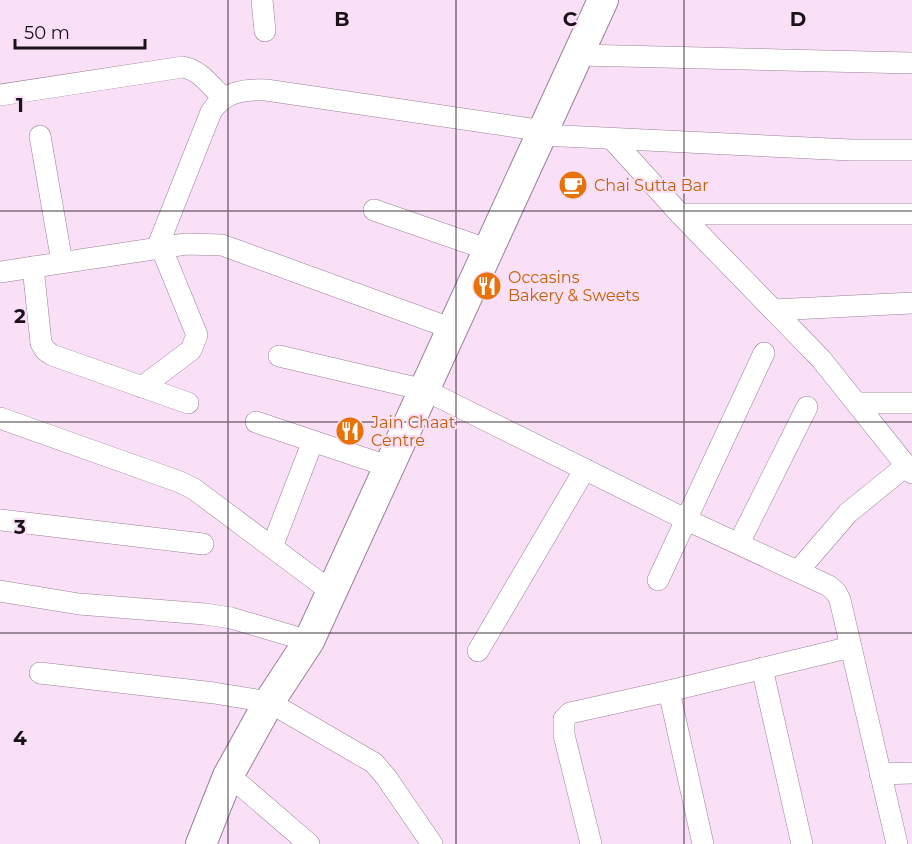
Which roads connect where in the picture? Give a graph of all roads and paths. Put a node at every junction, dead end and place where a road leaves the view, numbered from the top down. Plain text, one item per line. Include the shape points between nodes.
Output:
1 (262, 0) edge
2 (603, 0) edge
3 (265, 31) dead end
4 (579, 55) junction
5 (912, 63) edge
6 (0, 95) edge
7 (223, 98) junction
8 (543, 133) junction
9 (40, 136) dead end
10 (612, 139) junction
11 (912, 150) edge
12 (374, 210) dead end
13 (680, 214) junction
14 (912, 214) edge
15 (159, 248) junction
16 (489, 250) junction
17 (62, 262) junction
18 (33, 267) junction
19 (0, 272) edge
20 (912, 303) edge
21 (773, 310) junction
22 (453, 329) junction
23 (764, 353) dead end
24 (279, 356) dead end
25 (142, 387) junction
26 (425, 390) junction
27 (188, 403) dead end
28 (858, 403) junction
29 (912, 404) edge
30 (807, 407) dead end
31 (0, 418) edge
32 (256, 422) dead end
33 (313, 441) junction
34 (909, 462) edge
35 (390, 467) junction
36 (585, 469) junction
37 (0, 520) edge
38 (687, 520) junction
39 (739, 543) junction
40 (203, 544) dead end
41 (272, 547) junction
42 (798, 571) junction
43 (658, 580) dead end
44 (0, 591) edge
45 (332, 592) junction
46 (309, 641) junction
47 (851, 647) junction
48 (478, 651) dead end
49 (762, 668) junction
50 (40, 673) dead end
51 (669, 691) junction
52 (268, 702) junction
53 (912, 773) edge
54 (880, 774) junction
55 (228, 776) junction
56 (201, 844) edge
57 (309, 844) edge
58 (432, 844) edge
59 (591, 844) edge
60 (703, 844) edge
61 (802, 844) edge
62 (897, 844) edge

1 - 3 street
2 - 4 highway
4 - 5 street
4 - 8 highway
6 - 7 street via 183,67 199,74
7 - 8 street via 238,91 266,90
7 - 15 street via 211,112
8 - 10 street
8 - 16 highway
9 - 17 street
10 - 11 street
10 - 13 street
12 - 16 street
13 - 14 street
13 - 21 street
15 - 17 street
15 - 22 street via 222,245
15 - 25 street via 197,335 191,350
16 - 22 highway
17 - 18 street
18 - 19 street
18 - 25 street via 45,350
20 - 21 street
21 - 28 street
22 - 26 highway
23 - 38 street
24 - 26 street
25 - 27 street
26 - 35 highway
26 - 36 street
28 - 29 street
28 - 34 street
30 - 39 street
31 - 41 street via 180,482 208,497
32 - 33 street
33 - 35 street
33 - 41 street
34 - 42 street via 848,513
35 - 45 highway
36 - 38 street
36 - 48 street
37 - 40 street
38 - 39 street
38 - 43 street
39 - 42 street
41 - 45 street
42 - 47 street via 836,592
44 - 46 street via 79,604 231,618
45 - 46 highway
46 - 52 highway
47 - 49 street
47 - 54 street
49 - 51 street
49 - 61 street
50 - 52 street
51 - 59 street via 578,710 564,719 564,735
51 - 60 street
52 - 55 highway
52 - 58 street via 375,764
53 - 54 street
54 - 62 street
55 - 56 highway
55 - 57 street

